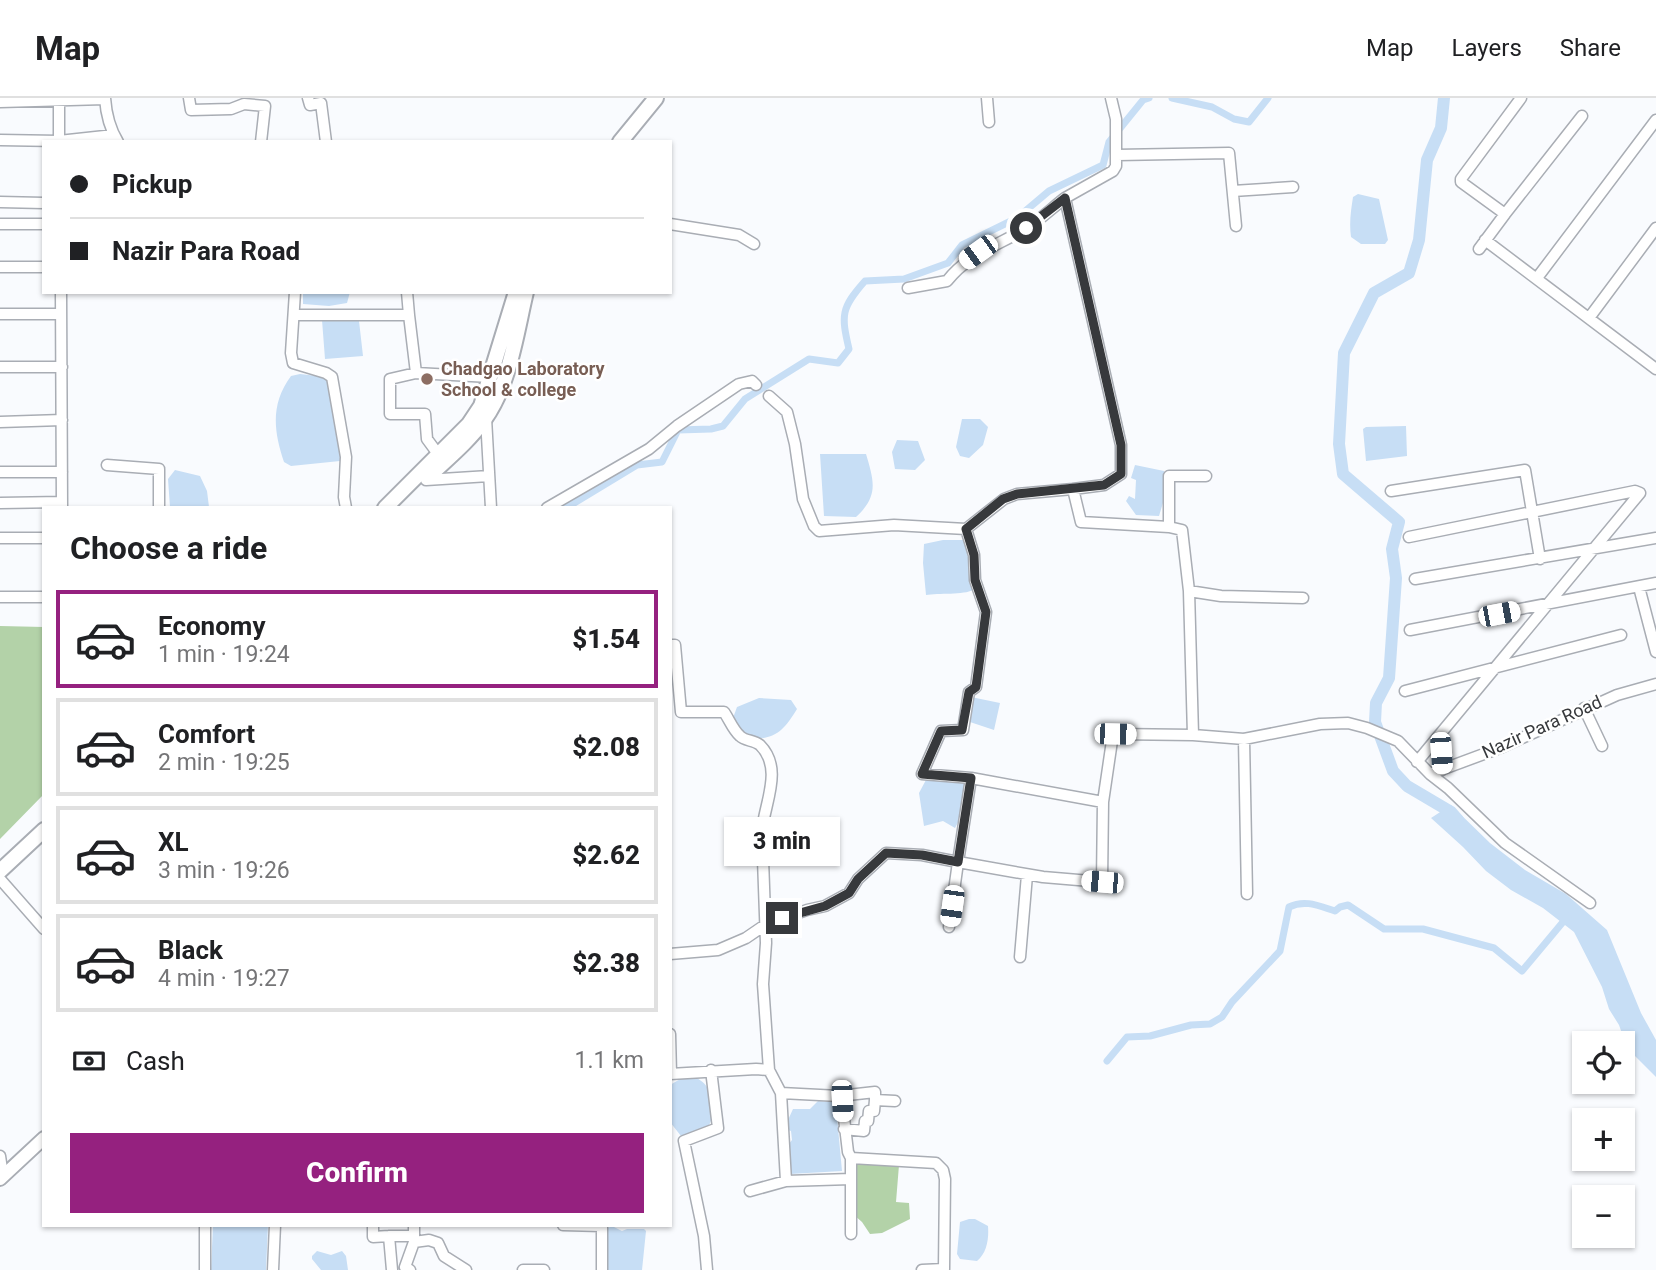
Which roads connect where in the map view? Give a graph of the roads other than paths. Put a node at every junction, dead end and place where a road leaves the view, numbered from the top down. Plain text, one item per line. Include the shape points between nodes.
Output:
1 (189, 98) edge
2 (308, 98) edge
3 (656, 98) edge
4 (665, 98) edge
5 (987, 98) edge
6 (1111, 98) edge
7 (1521, 98) edge
8 (59, 99) edge
9 (105, 99) edge
10 (321, 101) edge
11 (0, 102) edge
12 (1581, 117) dead end
13 (1656, 120) edge
14 (989, 122) dead end
15 (116, 138) edge
16 (0, 140) edge
17 (59, 140) edge
18 (78, 140) edge
19 (261, 140) edge
20 (326, 140) edge
21 (622, 140) edge
22 (633, 140) edge
23 (42, 141) edge
24 (1117, 155) junction
25 (1293, 187) dead end
26 (1233, 191) junction
27 (1065, 198) junction
28 (0, 202) edge
29 (42, 203) edge
30 (1505, 215) junction
31 (0, 224) edge
32 (42, 224) edge
33 (672, 224) edge
34 (1236, 226) dead end
35 (1656, 228) edge
36 (754, 244) dead end
37 (0, 267) edge
38 (42, 267) edge
39 (1537, 278) junction
40 (908, 288) dead end
41 (61, 294) edge
42 (295, 294) edge
43 (407, 294) edge
44 (515, 294) edge
45 (525, 294) edge
46 (0, 314) edge
47 (61, 314) junction
48 (294, 315) junction
49 (409, 315) junction
50 (1589, 318) junction
51 (0, 367) edge
52 (62, 367) junction
53 (1656, 369) edge
54 (415, 373) junction
55 (490, 377) junction
56 (756, 385) dead end
57 (769, 396) dead end
58 (486, 418) junction
59 (62, 420) junction
60 (0, 422) edge
61 (438, 454) junction
62 (107, 465) dead end
63 (0, 472) edge
64 (62, 472) junction
65 (489, 476) junction
66 (1206, 476) dead end
67 (426, 480) junction
68 (1073, 489) junction
69 (1391, 491) dead end
70 (0, 503) edge
71 (62, 505) edge
72 (159, 506) edge
73 (346, 506) edge
74 (387, 506) edge
75 (398, 506) edge
76 (491, 506) edge
77 (550, 506) edge
78 (1532, 512) junction
79 (1169, 527) junction
80 (966, 529) junction
81 (1409, 537) dead end
82 (0, 538) edge
83 (42, 538) edge
84 (1656, 538) edge
85 (1595, 549) junction
86 (1540, 559) junction
87 (1415, 579) dead end
88 (1656, 583) edge
89 (1639, 587) junction
90 (1189, 591) junction
91 (0, 597) edge
92 (42, 597) edge
93 (1303, 598) dead end
94 (1549, 604) junction
95 (1410, 630) dead end
96 (1621, 635) dead end
97 (672, 645) edge
98 (1656, 652) edge
99 (1497, 668) junction
100 (1656, 684) edge
101 (1405, 691) dead end
102 (676, 708) edge
103 (1584, 708) junction
104 (1193, 735) junction
105 (1439, 736) junction
106 (1244, 739) junction
107 (1602, 746) dead end
108 (1417, 762) junction
109 (1442, 770) junction
110 (1430, 774) junction
111 (971, 778) junction
112 (1103, 802) junction
113 (42, 822) edge
114 (42, 832) edge
115 (0, 859) edge
116 (958, 862) junction
117 (0, 871) edge
118 (1027, 875) junction
119 (0, 879) edge
120 (1247, 894) dead end
121 (1590, 903) dead end
122 (765, 925) junction
123 (42, 927) edge
124 (949, 927) dead end
125 (672, 954) edge
126 (1020, 957) dead end
127 (711, 1070) junction
128 (769, 1070) junction
129 (672, 1074) edge
130 (780, 1093) junction
131 (839, 1096) junction
132 (876, 1100) junction
133 (895, 1101) dead end
134 (844, 1129) junction
135 (42, 1140) edge
136 (0, 1156) edge
137 (850, 1157) junction
138 (1, 1177) edge
139 (851, 1179) junction
140 (786, 1181) junction
141 (750, 1191) dead end
142 (205, 1227) edge
143 (275, 1227) edge
144 (373, 1227) edge
145 (414, 1227) edge
146 (602, 1227) edge
147 (851, 1234) dead end
148 (389, 1236) junction
149 (414, 1239) junction
150 (405, 1269) edge
151 (939, 1269) edge
152 (205, 1270) edge
153 (273, 1270) edge
154 (392, 1270) edge
155 (466, 1270) edge
156 (523, 1270) edge
157 (544, 1270) edge
158 (602, 1270) edge
159 (707, 1270) edge
160 (922, 1270) edge

1 - 19 street via 191,110 265,106
2 - 10 street via 310,105
3 - 21 highway
4 - 22 highway
5 - 14 street
6 - 24 street
7 - 30 street via 1461,179
8 - 9 street
8 - 11 street
8 - 17 street
9 - 15 street
10 - 20 street
12 - 30 street
13 - 39 street
15 - 18 street
16 - 23 street
24 - 26 street via 1229,153
24 - 27 street via 1113,171
25 - 26 street
26 - 34 street
27 - 40 street via 1026,228 978,252 947,281
27 - 68 street via 1121,445 1121,474 1104,485
28 - 29 street
30 - 39 street via 1482,244
31 - 32 street
33 - 36 street via 739,235
35 - 50 street
37 - 38 street
39 - 50 street
41 - 47 street
42 - 48 street
43 - 49 street
44 - 55 highway
45 - 58 highway via 503,381
46 - 47 street
47 - 52 street
48 - 49 street
48 - 73 street via 293,363 326,373 335,388 346,457
49 - 54 street
50 - 53 street
51 - 52 street
52 - 59 street
54 - 55 street
54 - 61 street via 390,379 390,414 425,414 427,439
55 - 61 highway via 481,406
56 - 77 street via 740,384 649,449
57 - 80 street via 787,412 803,499 819,531 894,525
58 - 65 street
58 - 67 highway
59 - 60 street
59 - 64 street
61 - 74 highway
62 - 72 street via 159,469
63 - 64 street
64 - 71 street
65 - 67 street
65 - 76 street
66 - 79 street via 1169,476
67 - 75 highway
68 - 79 street via 1081,522
68 - 80 street via 1003,499
69 - 78 street via 1522,469
70 - 71 street
78 - 81 street
78 - 85 street via 1637,491 1639,495
78 - 86 street
79 - 90 street via 1184,532
80 - 111 street via 986,612 976,687 969,692 962,730 941,731 922,774
82 - 83 street
84 - 85 street
85 - 86 street
85 - 94 street
86 - 87 street
88 - 89 street
89 - 94 street
89 - 98 street
90 - 93 street
90 - 104 street
91 - 92 street
94 - 95 street
94 - 99 street
96 - 99 street
97 - 102 street
99 - 101 street
99 - 105 street
100 - 103 street, Nazir Para Road
102 - 122 street via 681,712 724,712 740,737 758,743 769,758 772,787 762,831
103 - 107 street
103 - 109 street, Nazir Para Road
104 - 106 street
104 - 112 street via 1113,734
105 - 108 street
105 - 109 street
106 - 108 street via 1348,723 1398,741
106 - 120 street
108 - 110 street
109 - 110 street, Nazir Para Road
110 - 121 street via 1505,843
111 - 112 street
111 - 116 street
112 - 118 street via 1102,882
113 - 115 highway
114 - 117 highway
116 - 118 street
116 - 122 street via 886,853 849,893 825,906
116 - 124 street
118 - 126 street
119 - 123 street
122 - 125 street via 718,950
122 - 128 street via 763,984
127 - 128 street
127 - 129 street
127 - 159 street via 718,1128 684,1141
128 - 130 street
130 - 131 street
130 - 140 street
131 - 132 street via 875,1093
131 - 134 street
132 - 133 street
132 - 134 street via 864,1131
134 - 137 street
135 - 138 main road
136 - 138 street
137 - 139 street
137 - 151 street via 936,1163 943,1170 944,1269
139 - 140 street
139 - 147 street
140 - 141 street
142 - 152 street
143 - 153 street
144 - 148 street via 373,1237
145 - 149 street
146 - 158 street
148 - 149 street
148 - 154 street
149 - 150 street
149 - 155 street via 438,1243 444,1256
151 - 160 street
156 - 157 street

